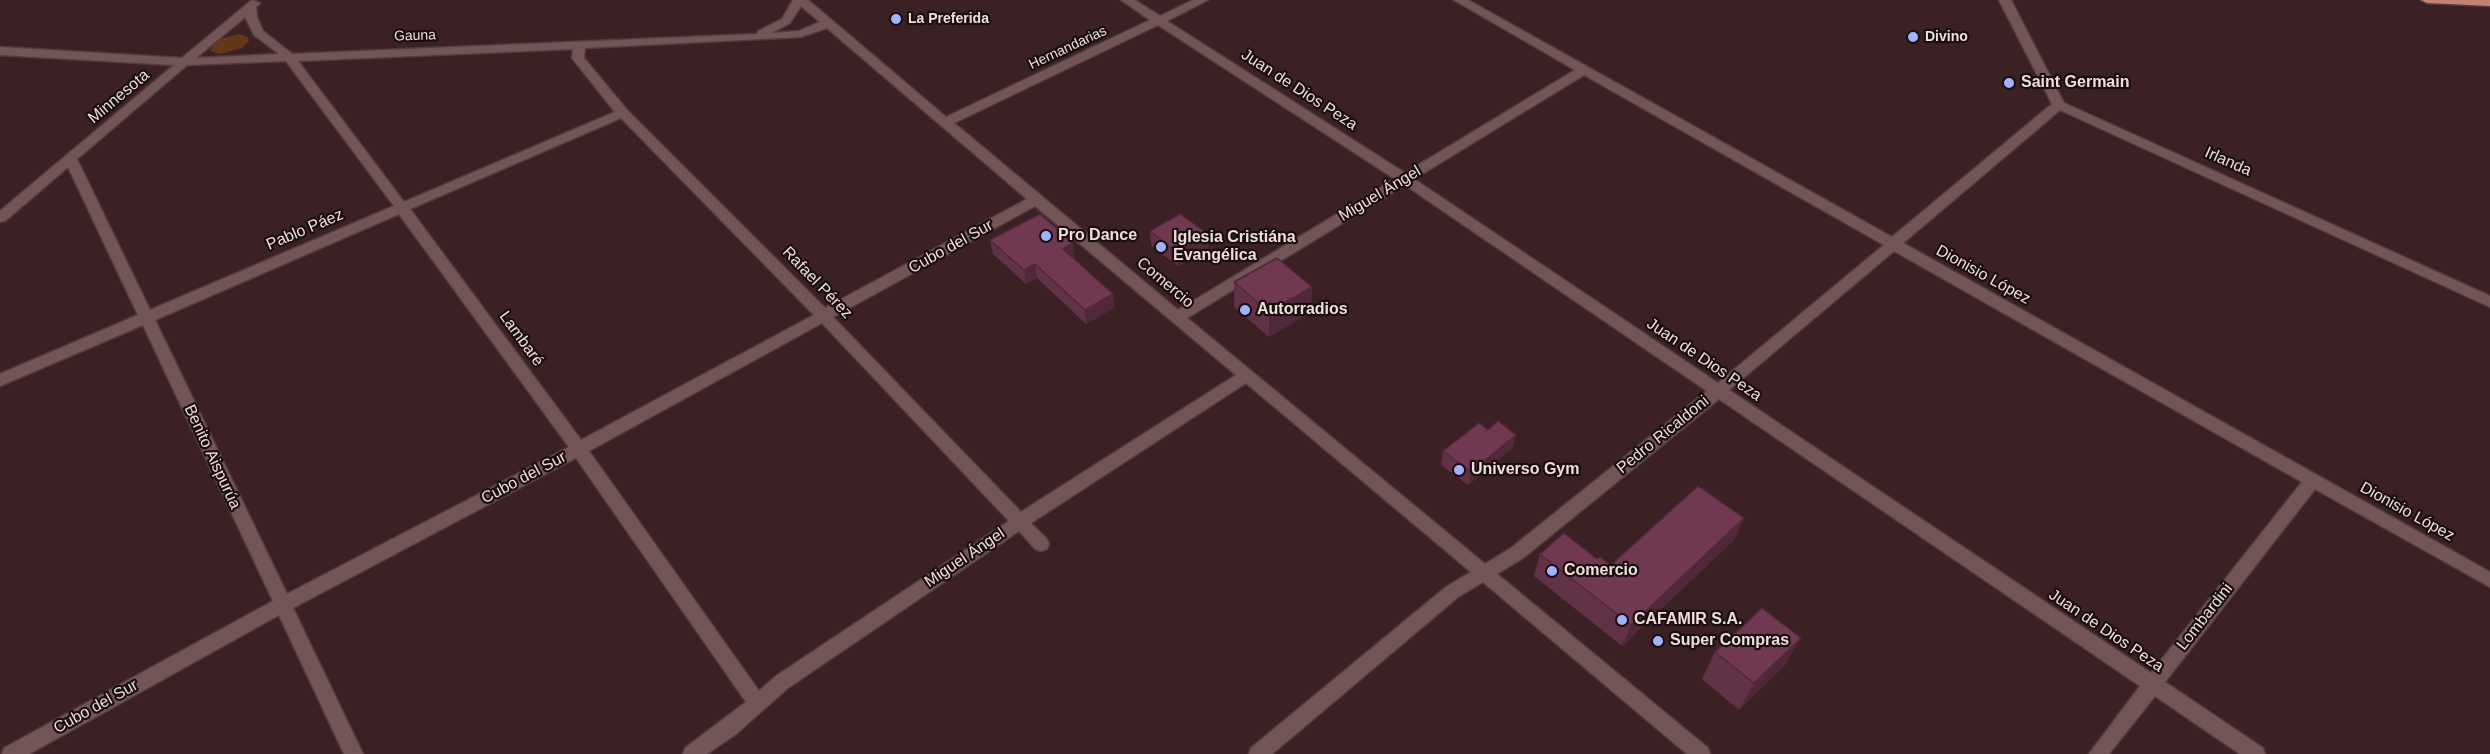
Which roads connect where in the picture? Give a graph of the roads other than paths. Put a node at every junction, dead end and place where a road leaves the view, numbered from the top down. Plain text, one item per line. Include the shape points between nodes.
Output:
1 (800, 0) edge
2 (1127, 0) edge
3 (1202, 0) edge
4 (1460, 0) edge
5 (2005, 0) edge
6 (2427, 0) edge
7 (2442, 0) edge
8 (254, 3) edge
9 (2490, 3) edge
10 (1159, 21) junction
11 (829, 23) junction
12 (748, 38) junction
13 (579, 44) junction
14 (0, 51) edge
15 (288, 56) junction
16 (186, 62) junction
17 (1582, 70) junction
18 (2059, 105) junction
19 (623, 113) junction
20 (946, 122) junction
21 (71, 159) junction
22 (1405, 179) junction
23 (1036, 200) junction
24 (402, 208) junction
25 (0, 218) edge
26 (1893, 246) junction
27 (2490, 302) edge
28 (825, 316) junction
29 (1178, 317) junction
30 (146, 318) junction
31 (1247, 375) junction
32 (0, 380) edge
33 (1718, 391) junction
34 (579, 449) junction
35 (2313, 480) junction
36 (1018, 523) junction
37 (1041, 544) dead end
38 (1484, 573) junction
39 (2490, 580) edge
40 (282, 605) junction
41 (2153, 684) junction
42 (757, 704) junction
43 (11, 754) edge
44 (354, 754) edge
45 (692, 754) edge
46 (1258, 754) edge
47 (1701, 754) edge
48 (2098, 754) edge
49 (2256, 754) edge

1 - 11 street, Comercio
1 - 12 street via 786,21
2 - 10 street, Juan de Dios Peza
3 - 10 street, Hernandarias
4 - 17 street, Dionisio López
5 - 18 street
6 - 7 main road
7 - 9 main road
8 - 15 street, Lambaré via 251,17 258,33
8 - 16 street, Minnesota
10 - 20 street, Hernandarias
10 - 22 street, Juan de Dios Peza
11 - 12 street, Gauna via 801,34
11 - 20 street, Comercio
12 - 13 street, Gauna
13 - 15 street, Gauna
13 - 19 street, Rafael Pérez via 577,51 583,65
14 - 16 street, Gauna
15 - 16 street, Gauna
15 - 24 street, Lambaré
16 - 21 street, Minnesota
17 - 22 street, Miguel Ángel
17 - 26 street, Dionisio López
18 - 26 street, Pedro Ricaldoni
18 - 27 street, Irlanda
19 - 24 street, Pablo Páez
19 - 28 street, Rafael Pérez
20 - 23 street, Comercio
21 - 25 street, Minnesota
21 - 30 street, Benito Aispurúa
22 - 29 street, Miguel Ángel
22 - 33 street, Juan de Dios Peza
23 - 28 street, Cubo del Sur
23 - 29 street, Comercio
24 - 30 street, Pablo Páez
24 - 34 street, Lambaré
26 - 33 street, Pedro Ricaldoni
26 - 35 street, Dionisio López
28 - 34 street, Cubo del Sur
28 - 36 street, Rafael Pérez
29 - 31 street, Comercio
30 - 32 street, Pablo Páez
30 - 40 street, Benito Aispurúa
31 - 36 street, Miguel Ángel
31 - 38 street, Comercio
33 - 38 street, Pedro Ricaldoni via 1517,553
33 - 41 street, Juan de Dios Peza
34 - 40 street, Cubo del Sur
34 - 42 street, Lambaré
35 - 39 street, Dionisio López
35 - 41 street, Lombardini
36 - 37 street, Rafael Pérez
36 - 42 street, Miguel Ángel via 782,681
38 - 46 street, Pedro Ricaldoni via 1452,592
38 - 47 street, Comercio
40 - 43 street, Cubo del Sur
40 - 44 street, Benito Aispurúa
41 - 48 street, Lombardini
41 - 49 street, Juan de Dios Peza
42 - 45 street, Miguel Ángel

